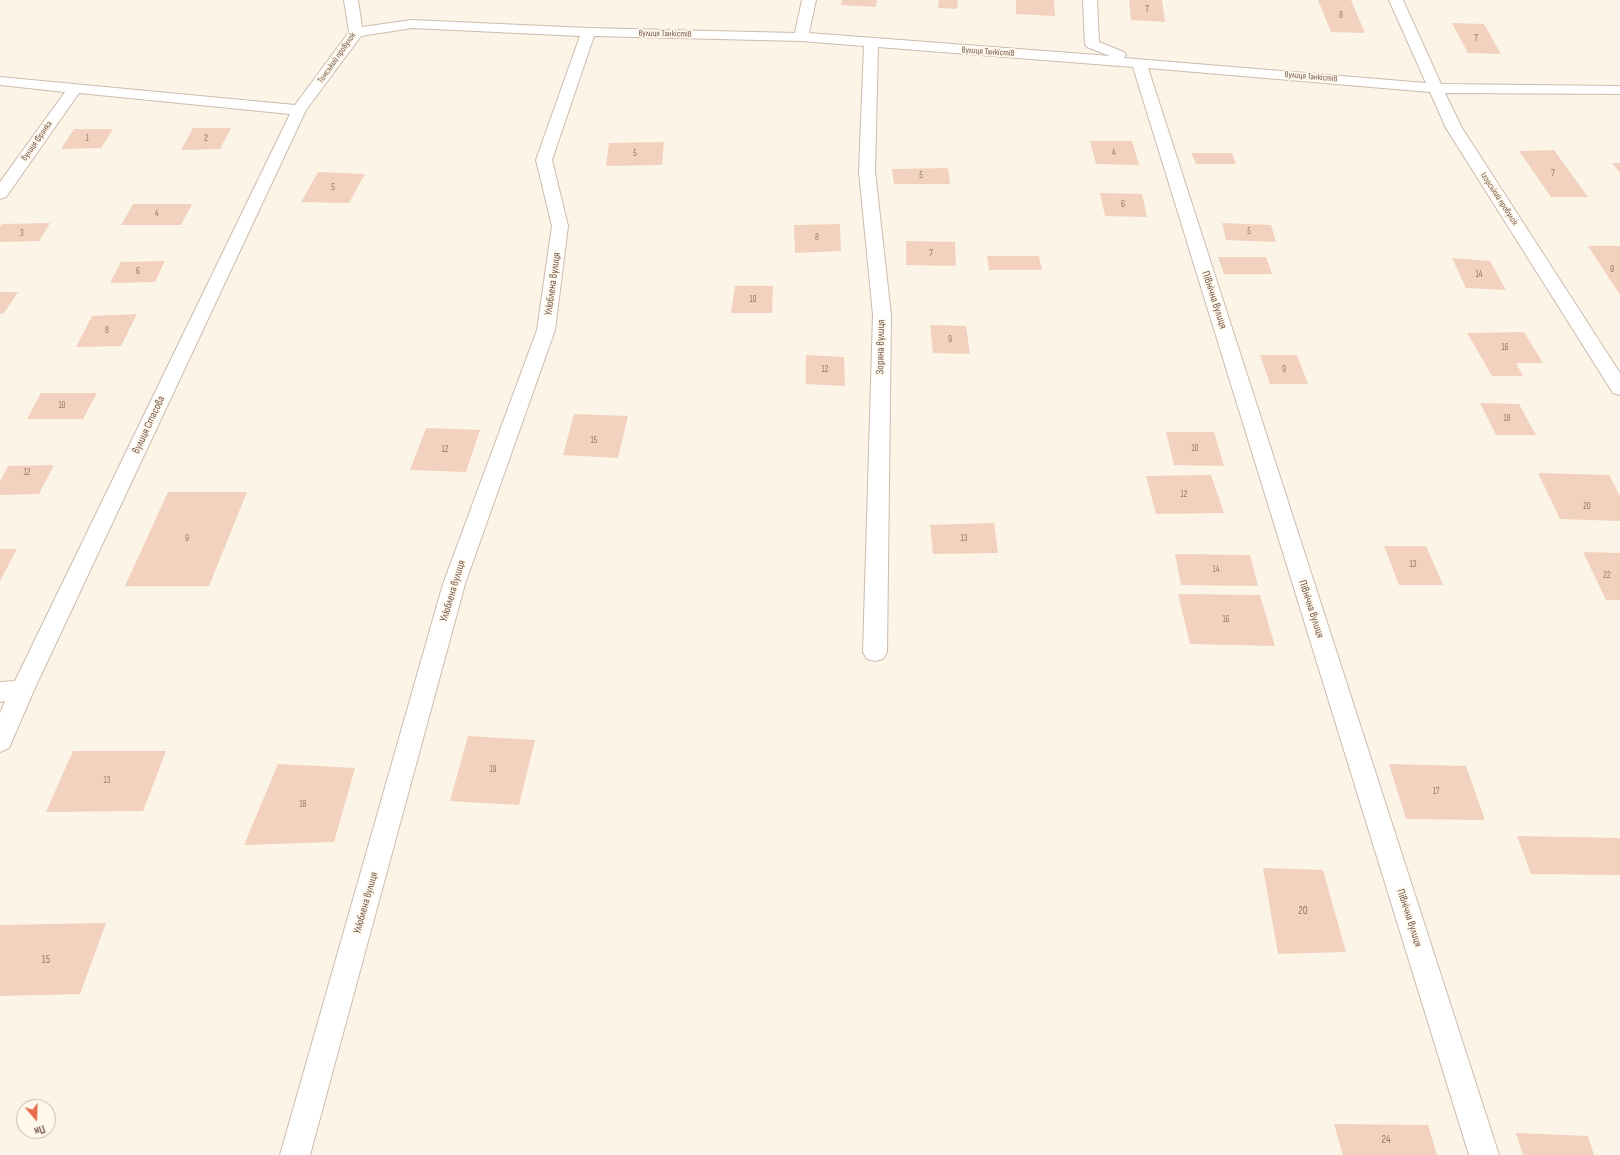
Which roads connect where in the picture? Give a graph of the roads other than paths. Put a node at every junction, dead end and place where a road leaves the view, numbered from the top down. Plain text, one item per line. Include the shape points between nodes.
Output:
1 (350, 0) edge
2 (810, 0) edge
3 (1090, 0) edge
4 (1396, 0) edge
5 (356, 32) junction
6 (588, 32) junction
7 (801, 37) junction
8 (871, 43) junction
9 (1139, 63) junction
10 (0, 81) edge
11 (75, 88) junction
12 (1436, 88) junction
13 (1620, 90) edge
14 (299, 110) junction
15 (0, 194) edge
16 (1620, 388) edge
17 (875, 652) dead end
18 (11, 691) edge
19 (0, 740) edge
20 (295, 1155) edge
21 (1484, 1155) edge

1 - 5 street, Томський провулок
2 - 7 street
3 - 9 street via 1092,44
4 - 12 street, Ігорський провулок
5 - 6 street, вулиця Танкістів via 412,24
5 - 14 street, Томський провулок
6 - 7 street, вулиця Танкістів
6 - 20 street, Улюблена вулиця via 544,160 560,226 546,330 454,584
7 - 8 street, вулиця Танкістів
8 - 9 street, вулиця Танкістів
8 - 17 street, Зоряна вулиця via 867,171 882,315
9 - 12 street, вулиця Танкістів
9 - 21 street, Північна вулиця
10 - 11 street
11 - 14 street
11 - 15 street, вулиця Франка
12 - 13 street, вулиця Танкістів
12 - 16 street, Ігорський провулок via 1454,128
14 - 18 street, вулиця Стасова
18 - 19 street, вулиця Стасова

